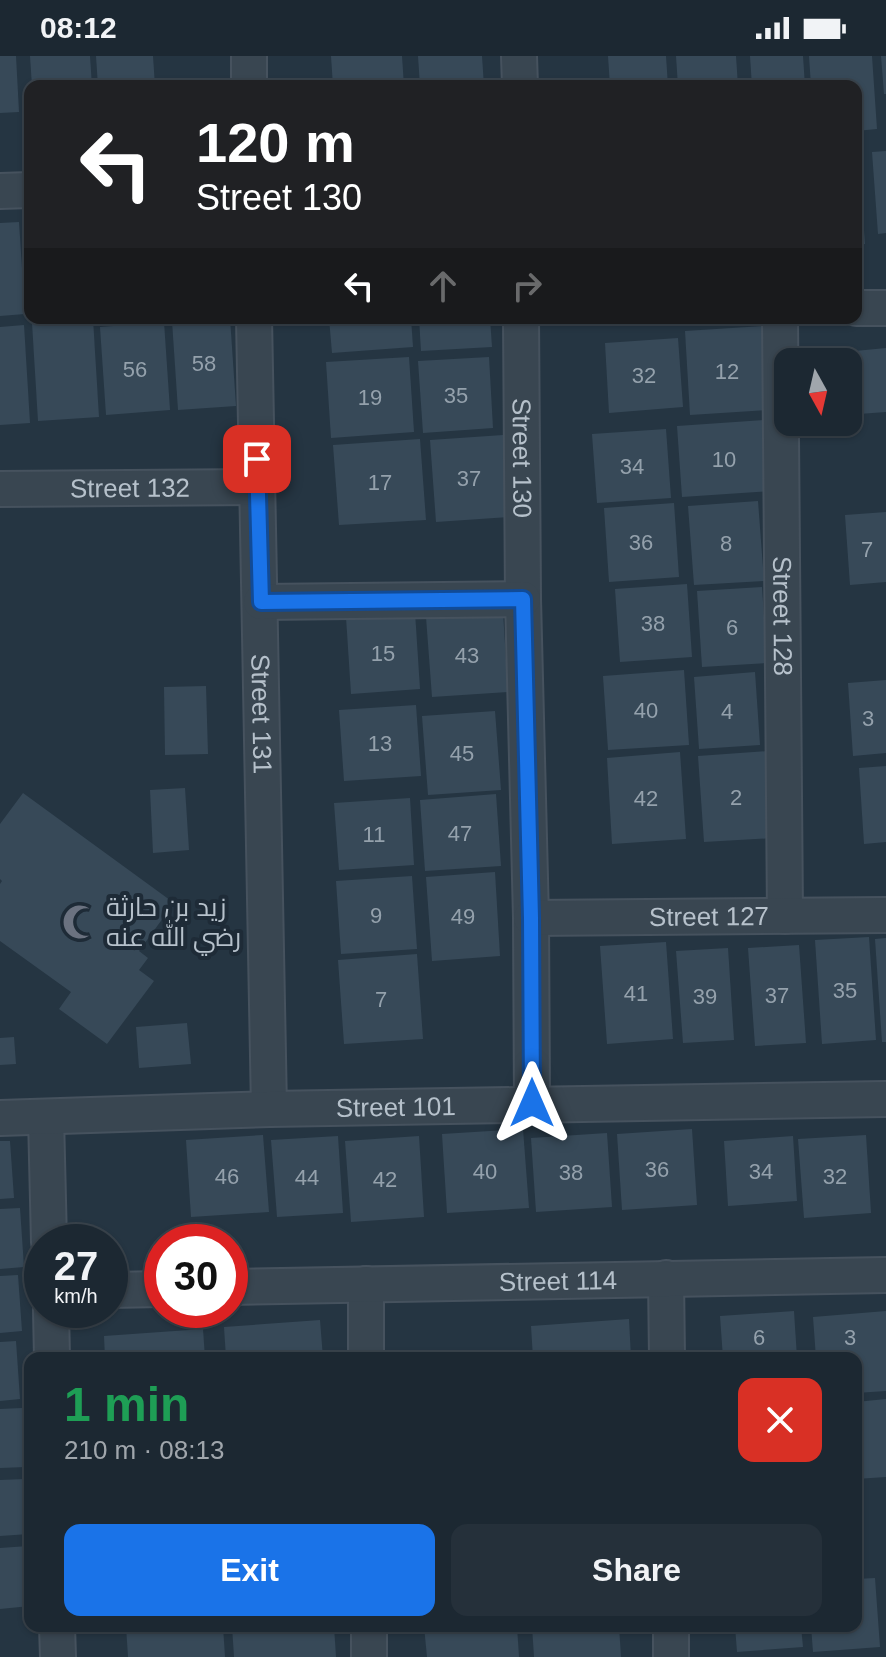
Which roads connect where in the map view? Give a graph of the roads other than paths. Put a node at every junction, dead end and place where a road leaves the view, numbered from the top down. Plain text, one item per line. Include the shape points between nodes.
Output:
1 (249, 56) edge
2 (519, 56) edge
3 (249, 80) edge
4 (520, 80) edge
5 (24, 190) edge
6 (0, 191) edge
7 (862, 308) edge
8 (886, 308) edge
9 (254, 324) edge
10 (521, 324) edge
11 (780, 324) edge
12 (258, 487) junction
13 (0, 489) edge
14 (523, 599) junction
15 (261, 602) junction
16 (886, 915) edge
17 (785, 916) junction
18 (531, 918) junction
19 (886, 1099) edge
20 (532, 1103) junction
21 (269, 1109) junction
22 (46, 1117) junction
23 (0, 1118) edge
24 (49, 1224) edge
25 (886, 1275) edge
26 (666, 1278) junction
27 (366, 1284) junction
28 (248, 1287) edge
29 (51, 1328) edge
30 (52, 1352) edge
31 (366, 1352) edge
32 (667, 1352) edge
33 (57, 1632) edge
34 (369, 1632) edge
35 (671, 1632) edge
36 (58, 1657) edge
37 (369, 1657) edge
38 (671, 1657) edge

1 - 3 street
2 - 4 street
5 - 6 street
7 - 8 street
9 - 12 street, Street 131
10 - 14 street, Street 130
11 - 17 street, Street 128
12 - 13 street, Street 132
12 - 15 street, Street 131
14 - 15 street
14 - 18 street, Street 130
15 - 21 street, Street 131
16 - 17 street, Street 127
17 - 18 street, Street 127
18 - 20 street, Street 130
19 - 20 street, Street 101
20 - 21 street, Street 101
21 - 22 street, Street 101
22 - 23 street, Street 101
22 - 24 street
25 - 26 street, Street 114
26 - 27 street, Street 114
26 - 32 street
27 - 28 street, Street 114
27 - 31 street
29 - 30 street
33 - 36 street
34 - 37 street
35 - 38 street

